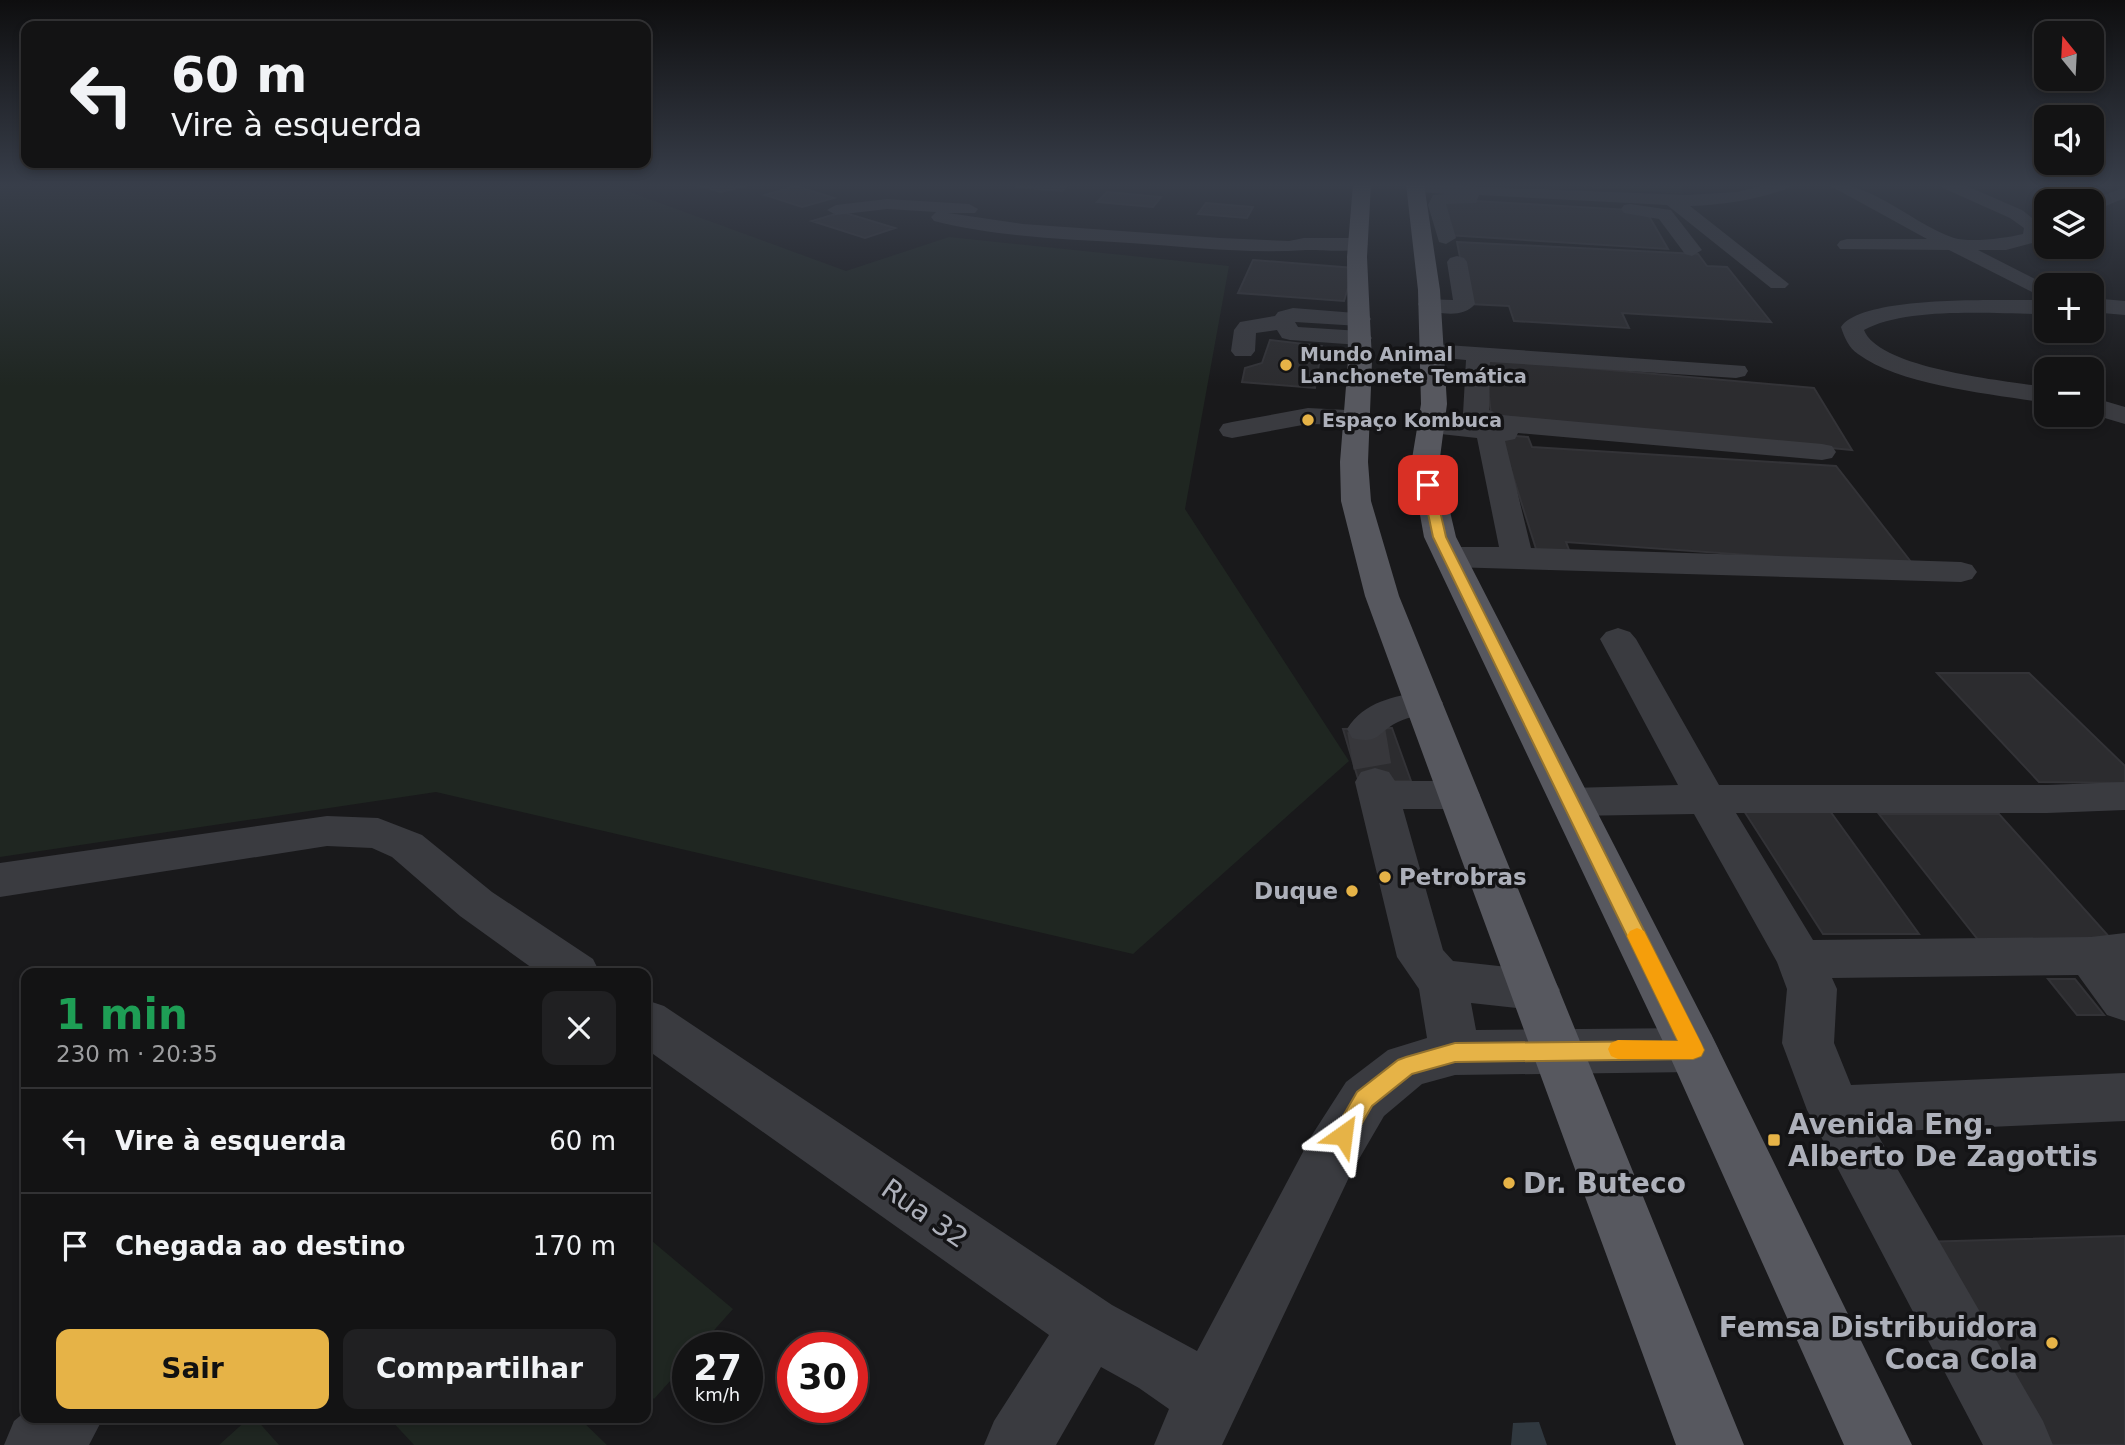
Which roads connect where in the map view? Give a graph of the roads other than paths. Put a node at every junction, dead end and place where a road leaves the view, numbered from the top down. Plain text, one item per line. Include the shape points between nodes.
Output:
1 (1293, 251) edge
2 (1344, 251) edge
3 (1358, 251) edge
4 (1420, 251) edge
5 (1736, 251) edge
6 (1965, 251) edge
7 (1457, 262) dead end
8 (1778, 285) dead end
9 (2034, 287) edge
10 (1429, 304) junction
11 (2104, 306) edge
12 (2034, 307) edge
13 (2125, 308) edge
14 (1360, 328) junction
15 (1243, 351) dead end
16 (1432, 351) junction
17 (1478, 353) junction
18 (1736, 371) dead end
19 (2034, 393) edge
20 (2104, 409) edge
21 (2125, 416) edge
22 (1357, 417) junction
23 (1431, 426) junction
24 (1232, 430) dead end
25 (1489, 432) junction
26 (1668, 448) dead end
27 (1822, 452) dead end
28 (1450, 557) junction
29 (1517, 557) junction
30 (1961, 572) dead end
31 (1618, 639) dead end
32 (1424, 703) junction
33 (1366, 729) dead end
34 (1459, 795) junction
35 (2125, 796) edge
36 (1706, 799) junction
37 (1571, 802) junction
38 (0, 880) edge
39 (2108, 954) edge
40 (1800, 959) junction
41 (569, 968) edge
42 (1442, 980) junction
43 (1535, 990) junction
44 (2125, 1000) edge
45 (651, 1024) edge
46 (1559, 1050) junction
47 (1693, 1050) junction
48 (1455, 1053) junction
49 (2125, 1097) edge
50 (1835, 1110) junction
51 (1090, 1327) junction
52 (1198, 1421) edge
53 (64, 1423) edge
54 (38, 1445) edge
55 (1017, 1445) edge
56 (1710, 1445) edge
57 (1878, 1445) edge
58 (2018, 1445) edge

1 - 2 street
3 - 14 main road
4 - 10 main road
5 - 8 street
6 - 9 street
7 - 10 street via 1464,304
10 - 16 main road
11 - 13 street
12 - 19 street via 1889,313 1852,327 1855,340 1868,351 1906,367
14 - 15 street via 1290,333 1284,322 1248,327
14 - 22 main road
16 - 17 street
16 - 23 main road
17 - 18 street
17 - 27 street via 1476,414 1496,423
20 - 21 street
22 - 24 street via 1308,416
22 - 32 main road via 1356,501 1382,596
23 - 25 street
23 - 28 main road via 1425,465 1437,526
25 - 26 street
25 - 29 street
28 - 29 street
28 - 37 main road
29 - 30 street
31 - 36 street
32 - 33 street via 1382,713
32 - 34 main road
34 - 42 street via 1377,788 1421,957
34 - 43 main road
35 - 36 street
36 - 37 street
36 - 40 street
37 - 47 main road
38 - 41 street via 327,831 378,833 407,846 476,904
39 - 40 street
39 - 44 street
40 - 50 street via 1812,989 1808,1043
42 - 43 street
42 - 48 street
43 - 46 main road
45 - 51 street, Rua 32
46 - 47 street
46 - 48 street
46 - 56 main road
47 - 57 main road
48 - 52 street via 1406,1066 1365,1099 1332,1153
49 - 50 street
50 - 58 street
51 - 52 street, Rua 32 via 1162,1365
51 - 55 street
53 - 54 street

